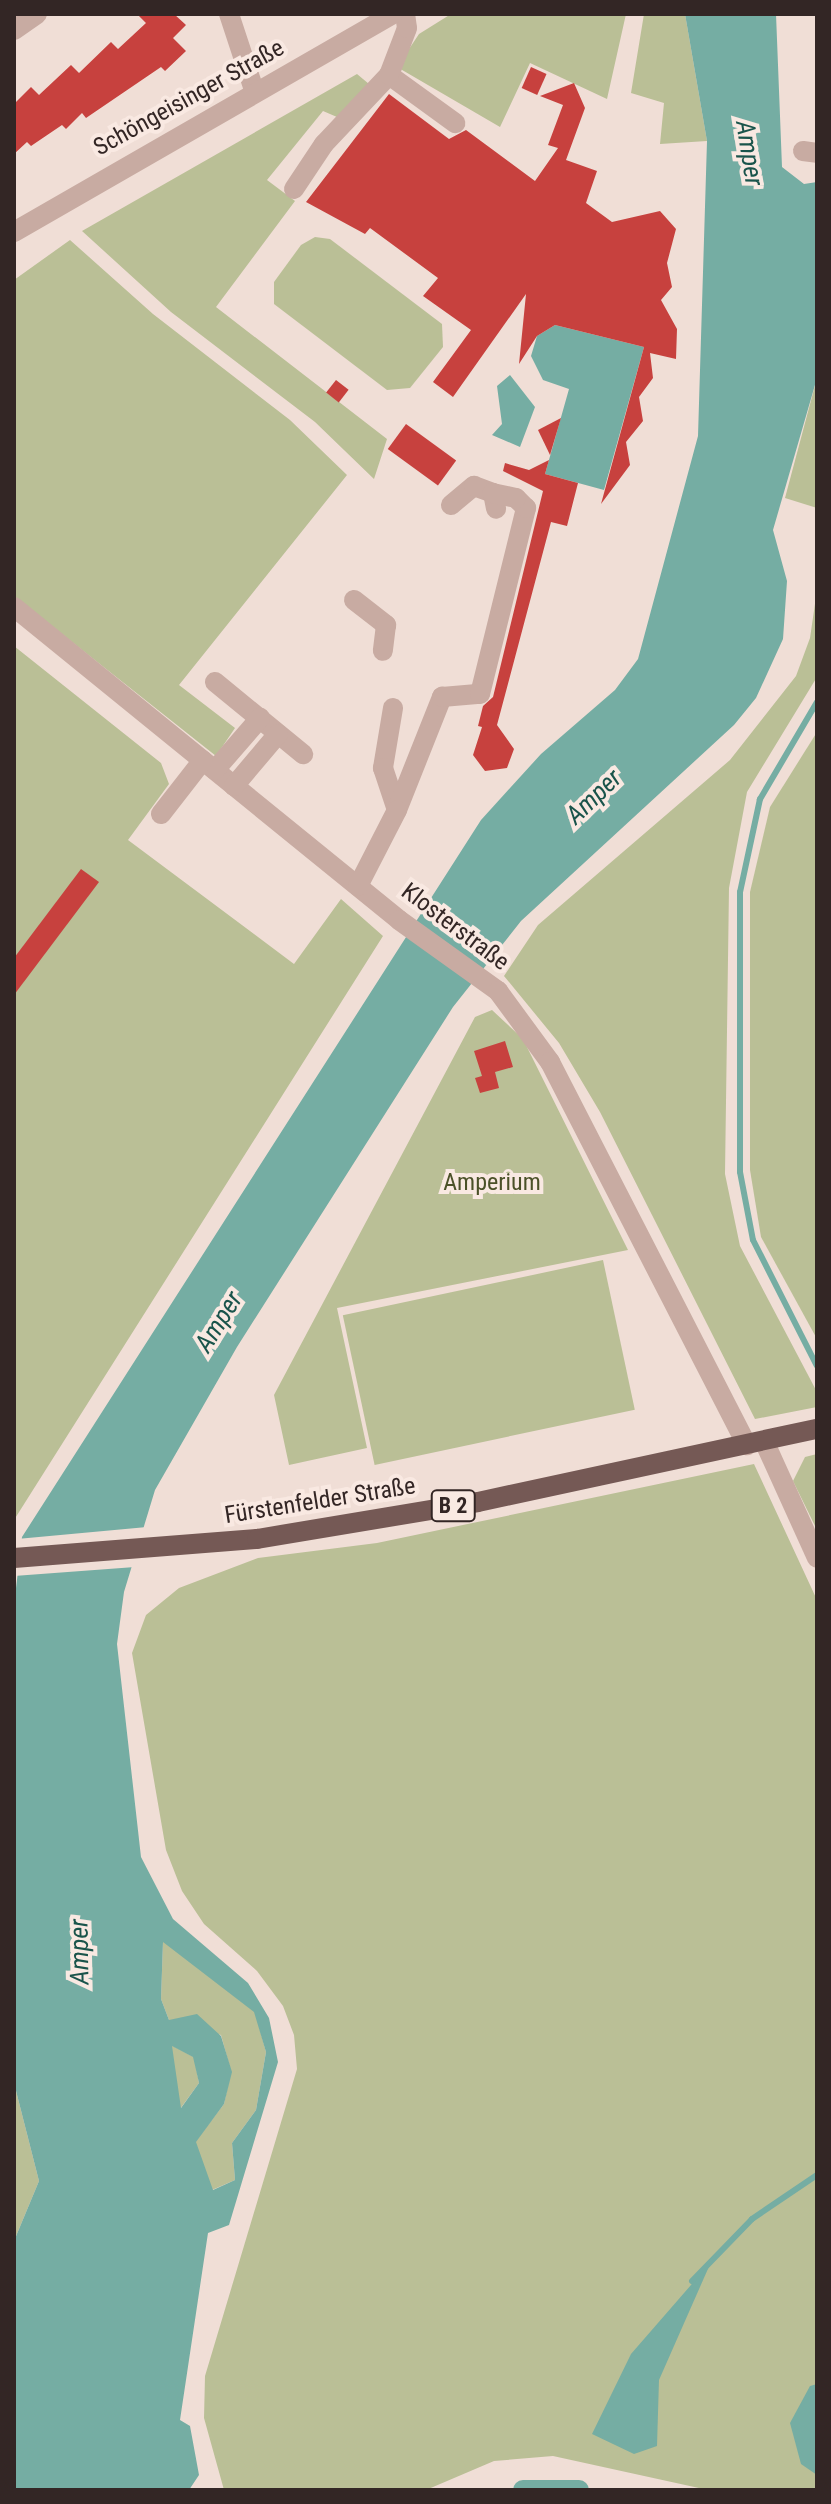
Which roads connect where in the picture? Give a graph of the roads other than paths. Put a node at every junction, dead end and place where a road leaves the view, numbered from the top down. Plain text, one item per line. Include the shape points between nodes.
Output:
1 (37, 14) edge
2 (229, 14) edge
3 (393, 14) edge
4 (405, 14) edge
5 (14, 30) edge
6 (389, 75) junction
7 (254, 90) junction
8 (455, 123) dead end
9 (294, 189) dead end
10 (14, 232) edge
11 (451, 505) dead end
12 (354, 600) dead end
13 (17, 615) edge
14 (383, 651) dead end
15 (215, 682) dead end
16 (393, 708) dead end
17 (260, 718) junction
18 (278, 734) junction
19 (303, 754) dead end
20 (209, 765) junction
21 (234, 786) junction
22 (397, 810) junction
23 (161, 814) dead end
24 (358, 886) junction
25 (811, 1430) edge
26 (756, 1443) junction
27 (14, 1558) edge
28 (817, 1558) edge

1 - 5 street
2 - 7 street
3 - 7 street, Schöngeisinger Straße
4 - 6 street via 407,28
6 - 8 street
6 - 9 street via 324,144
7 - 10 street, Schöngeisinger Straße
11 - 22 street via 474,486 495,501 516,498 526,508 480,694 442,697
12 - 14 street via 386,625
13 - 20 street, Klosterstraße
15 - 17 street
16 - 22 street via 383,768
17 - 18 street
17 - 20 street
18 - 19 street
18 - 21 street
20 - 21 street, Klosterstraße
20 - 23 street
21 - 24 street, Klosterstraße
22 - 24 street
24 - 26 street, Klosterstraße via 486,980 550,1062
25 - 26 main road, Fürstenfelder Straße / B 2
26 - 27 main road, Fürstenfelder Straße / B 2 via 478,1502 257,1539
26 - 28 street, Klosterstraße

